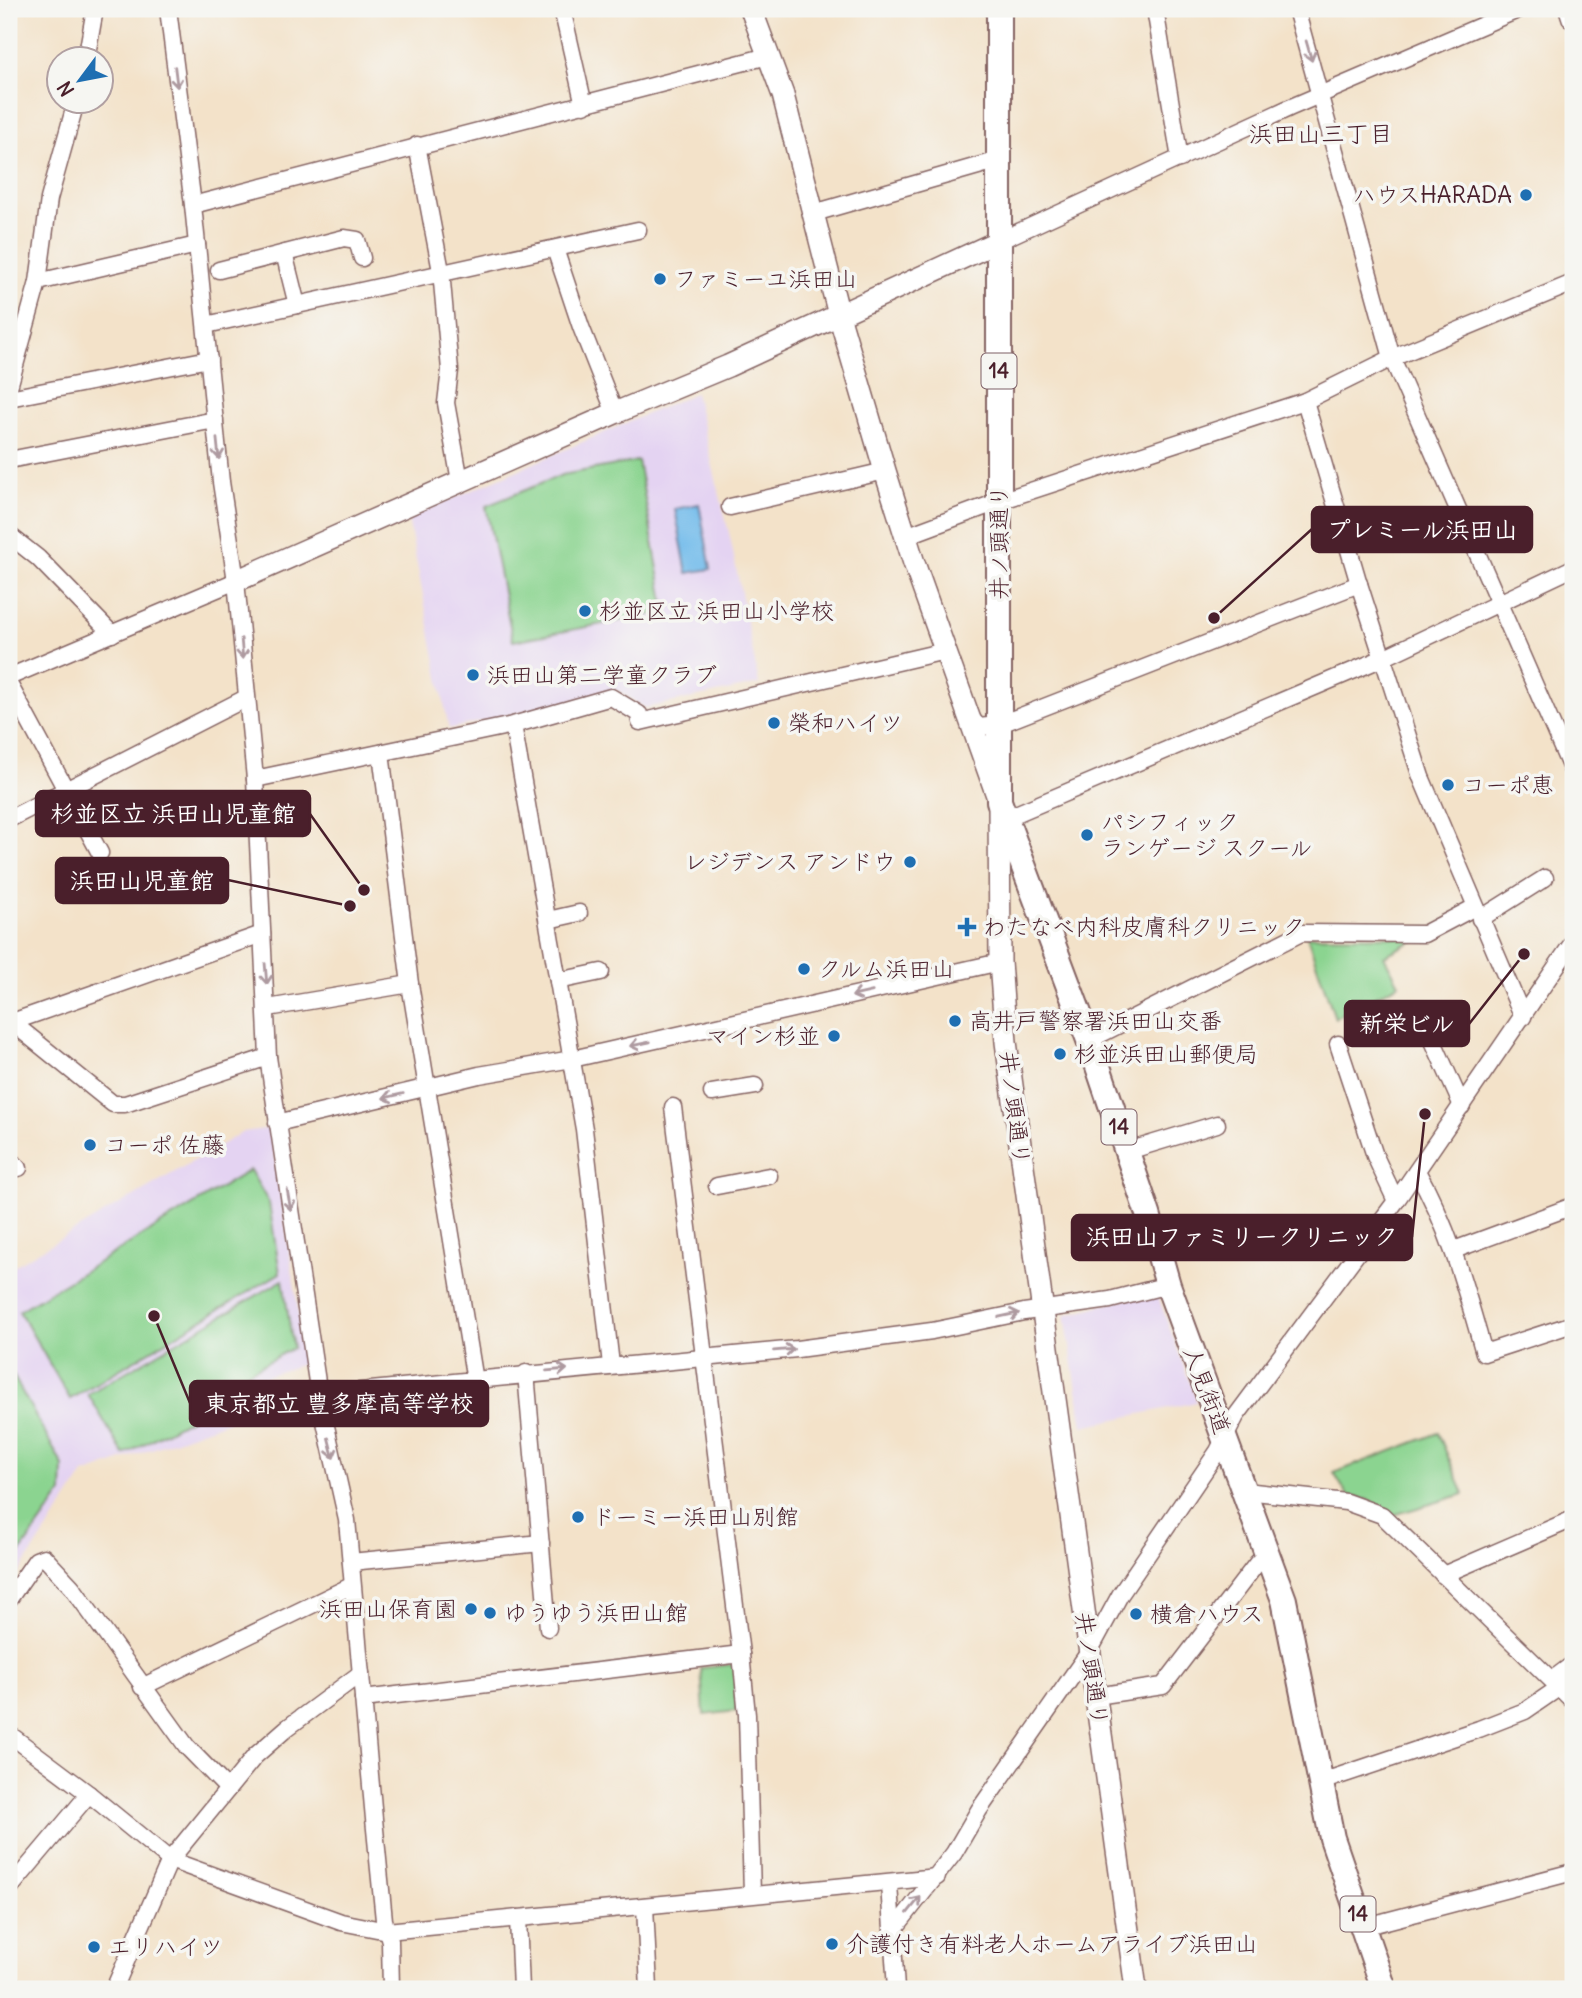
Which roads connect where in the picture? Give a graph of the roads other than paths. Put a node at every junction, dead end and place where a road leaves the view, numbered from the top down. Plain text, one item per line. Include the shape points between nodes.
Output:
1 (95, 9) edge
2 (168, 9) edge
3 (562, 9) edge
4 (751, 9) edge
5 (999, 9) edge
6 (1155, 9) edge
7 (1296, 9) edge
8 (1520, 9) edge
9 (1570, 9) edge
10 (1573, 18) edge
11 (88, 46) edge
12 (768, 56) junction
13 (1321, 94) junction
14 (584, 105) junction
15 (72, 116) edge
16 (417, 145) junction
17 (1180, 159) junction
18 (999, 160) junction
19 (193, 205) junction
20 (814, 213) junction
21 (638, 230) dead end
22 (999, 242) junction
23 (197, 245) junction
24 (555, 249) junction
25 (284, 253) junction
26 (362, 258) dead end
27 (219, 270) dead end
28 (441, 271) junction
29 (38, 282) junction
30 (1573, 283) edge
31 (296, 305) junction
32 (839, 315) junction
33 (206, 325) junction
34 (1392, 358) junction
35 (209, 359) junction
36 (9, 387) edge
37 (9, 398) edge
38 (1306, 401) junction
39 (615, 412) junction
40 (215, 420) junction
41 (9, 460) edge
42 (885, 471) junction
43 (460, 481) junction
44 (1000, 501) junction
45 (730, 507) dead end
46 (9, 535) edge
47 (906, 536) junction
48 (1573, 568) edge
49 (236, 582) junction
50 (1359, 584) junction
51 (1500, 603) junction
52 (112, 634) junction
53 (945, 651) junction
54 (1383, 658) junction
55 (9, 677) edge
56 (9, 684) edge
57 (246, 698) junction
58 (967, 712) junction
59 (513, 725) junction
60 (998, 725) junction
61 (1568, 742) edge
62 (381, 753) junction
63 (1573, 773) edge
64 (255, 779) junction
65 (66, 790) junction
66 (1001, 810) junction
67 (9, 819) edge
68 (100, 853) dead end
69 (1545, 878) dead end
70 (579, 913) dead end
71 (1477, 913) junction
72 (548, 920) junction
73 (262, 934) junction
74 (1571, 949) edge
75 (1000, 962) junction
76 (601, 972) dead end
77 (558, 981) junction
78 (411, 984) junction
79 (268, 1008) junction
80 (1523, 1017) junction
81 (10, 1021) edge
82 (1429, 1032) dead end
83 (1089, 1040) junction
84 (1338, 1044) dead end
85 (268, 1057) junction
86 (572, 1059) junction
87 (755, 1086) dead end
88 (429, 1087) junction
89 (712, 1093) dead end
90 (1462, 1106) junction
91 (673, 1107) dead end
92 (277, 1123) junction
93 (1217, 1124) dead end
94 (1128, 1151) junction
95 (1417, 1171) junction
96 (769, 1176) dead end
97 (717, 1186) dead end
98 (1396, 1201) junction
99 (1573, 1206) edge
100 (1454, 1250) junction
101 (1168, 1285) junction
102 (1042, 1309) junction
103 (1573, 1324) edge
104 (706, 1357) junction
105 (611, 1365) junction
106 (526, 1373) junction
107 (475, 1381) junction
108 (319, 1395) junction
109 (1225, 1438) junction
110 (1245, 1491) junction
111 (1571, 1524) edge
112 (541, 1543) junction
113 (351, 1562) junction
114 (1258, 1562) dead end
115 (1443, 1575) junction
116 (351, 1586) junction
117 (9, 1599) edge
118 (548, 1628) dead end
119 (1088, 1653) junction
120 (741, 1654) junction
121 (1573, 1664) edge
122 (361, 1673) junction
123 (1557, 1683) junction
124 (142, 1687) junction
125 (1096, 1696) junction
126 (363, 1699) junction
127 (1573, 1701) edge
128 (9, 1734) edge
129 (1321, 1782) junction
130 (228, 1789) junction
131 (89, 1794) junction
132 (170, 1860) junction
133 (1573, 1872) edge
134 (937, 1877) junction
135 (889, 1884) junction
136 (9, 1889) edge
137 (752, 1894) junction
138 (645, 1906) junction
139 (518, 1918) junction
140 (1363, 1927) junction
141 (387, 1931) junction
142 (892, 1932) junction
143 (9, 1982) edge
144 (17, 1989) edge
145 (114, 1989) edge
146 (391, 1989) edge
147 (521, 1989) edge
148 (649, 1989) edge
149 (896, 1989) edge
150 (1136, 1989) edge
151 (1384, 1989) edge

1 - 11 street
2 -> 19 street
3 - 14 street
4 - 12 street
5 - 18 main road, 井ノ頭通り / 14
6 - 17 street
7 -> 13 street
8 - 13 street
9 - 10 street
12 - 14 street
12 - 20 street
13 - 17 street
13 - 34 street
14 - 16 street
15 - 29 street via 49,199
16 - 19 street
16 - 28 street
17 - 22 street
18 - 20 street
18 - 22 main road, 井ノ頭通り / 14
19 - 23 street
20 - 32 street
21 - 24 street
22 - 32 street
22 - 44 main road, 井ノ頭通り / 14
23 - 29 street
23 - 33 street
24 - 28 street
24 - 39 street
25 - 26 street via 344,237 357,240
25 - 27 street
25 - 31 street
28 - 31 street
28 - 43 street via 450,370 446,403
29 - 36 street
30 - 34 street
31 - 33 street
32 - 39 street
32 - 42 street
33 - 35 street
34 - 38 street
34 - 51 street
35 - 37 street
35 - 40 street
38 - 44 street
38 - 50 street
39 - 43 street
40 - 41 street
40 -> 49 street
42 - 45 street
42 - 47 street
43 - 49 street
44 - 47 street
44 - 60 main road, 井ノ頭通り / 14
46 - 52 street via 38,558
47 - 53 street
48 - 51 street
49 - 52 street
49 -> 57 street
50 - 54 street
50 - 60 street
51 - 54 street
51 - 61 street
52 - 55 street
53 - 58 street
53 - 59 street via 640,722 639,714 611,697
54 - 66 street
54 - 71 street via 1421,777
56 - 65 street
57 - 64 street
57 - 65 street
58 - 60 street via 979,727
58 - 66 street
59 - 62 street
59 - 72 street
60 - 66 main road, 井ノ頭通り / 14
61 - 63 street
62 - 64 street
62 - 78 street
64 - 73 street
65 - 67 street
65 - 68 street
66 - 75 street, 井ノ頭通り
66 - 83 main road, 人見街道 / 14
69 - 71 street
70 - 72 street
71 - 80 street
71 - 83 street via 1424,934 1301,933
72 - 77 street
73 -> 79 street
73 - 81 street
74 - 80 street
75 -> 86 street
75 - 102 street, 井ノ頭通り via 1006,1042
76 - 77 street
77 - 86 street
78 - 79 street
78 - 88 street
79 - 85 street
80 - 90 street
81 - 85 street via 113,1104
82 - 90 street
83 - 94 main road, 人見街道 / 14
84 - 98 street via 1375,1156
85 - 92 street
86 - 88 street
86 - 105 street
87 - 89 street
88 -> 92 street
88 - 107 street
90 - 95 street
91 - 104 street
92 -> 108 street
93 - 94 street
94 - 101 main road, 人見街道 / 14
95 - 98 street
95 - 100 street via 1439,1209
96 - 97 street
98 - 109 street via 1236,1416
99 - 100 street
100 - 103 street via 1485,1353
101 - 102 street via 1110,1300
101 - 109 main road, 人見街道 / 14
104 -> 102 street via 932,1331
102 - 119 street, 井ノ頭通り
104 - 105 street
104 - 120 street
106 -> 105 street
106 - 107 street
106 - 112 street
107 - 108 street
108 -> 113 street via 344,1500
109 - 110 main road, 人見街道 / 14
109 - 119 street via 1120,1595
110 - 115 street via 1346,1502 1382,1515
110 - 129 main road, 人見街道 / 14 via 1284,1600
111 - 115 street
112 - 113 street
112 - 118 street
113 - 116 street
114 - 125 street via 1163,1686
115 - 123 street
116 - 122 street
116 - 124 street
117 - 124 street via 36,1560 44,1557 72,1587
119 - 125 street, 井ノ頭通り
119 - 134 street
120 - 126 street
120 - 137 street
121 - 123 street
122 - 126 street
122 - 130 street via 287,1728 255,1756
123 - 127 street
123 - 129 street via 1525,1711
124 - 130 street via 187,1747
125 - 150 street, 井ノ頭通り
126 - 141 street
128 - 131 street
129 - 140 main road, 人見街道 / 14 via 1332,1838
130 - 132 street
131 - 132 street
131 - 136 street
132 - 141 street via 341,1922
132 - 145 street
133 - 140 street
134 - 135 street
142 -> 134 street
135 - 137 street
135 - 142 street
137 - 138 street
138 - 139 street
138 - 148 street
139 - 141 street
139 - 147 street
140 - 151 main road, 人見街道 / 14
141 - 146 street
142 - 149 street
143 - 144 street

